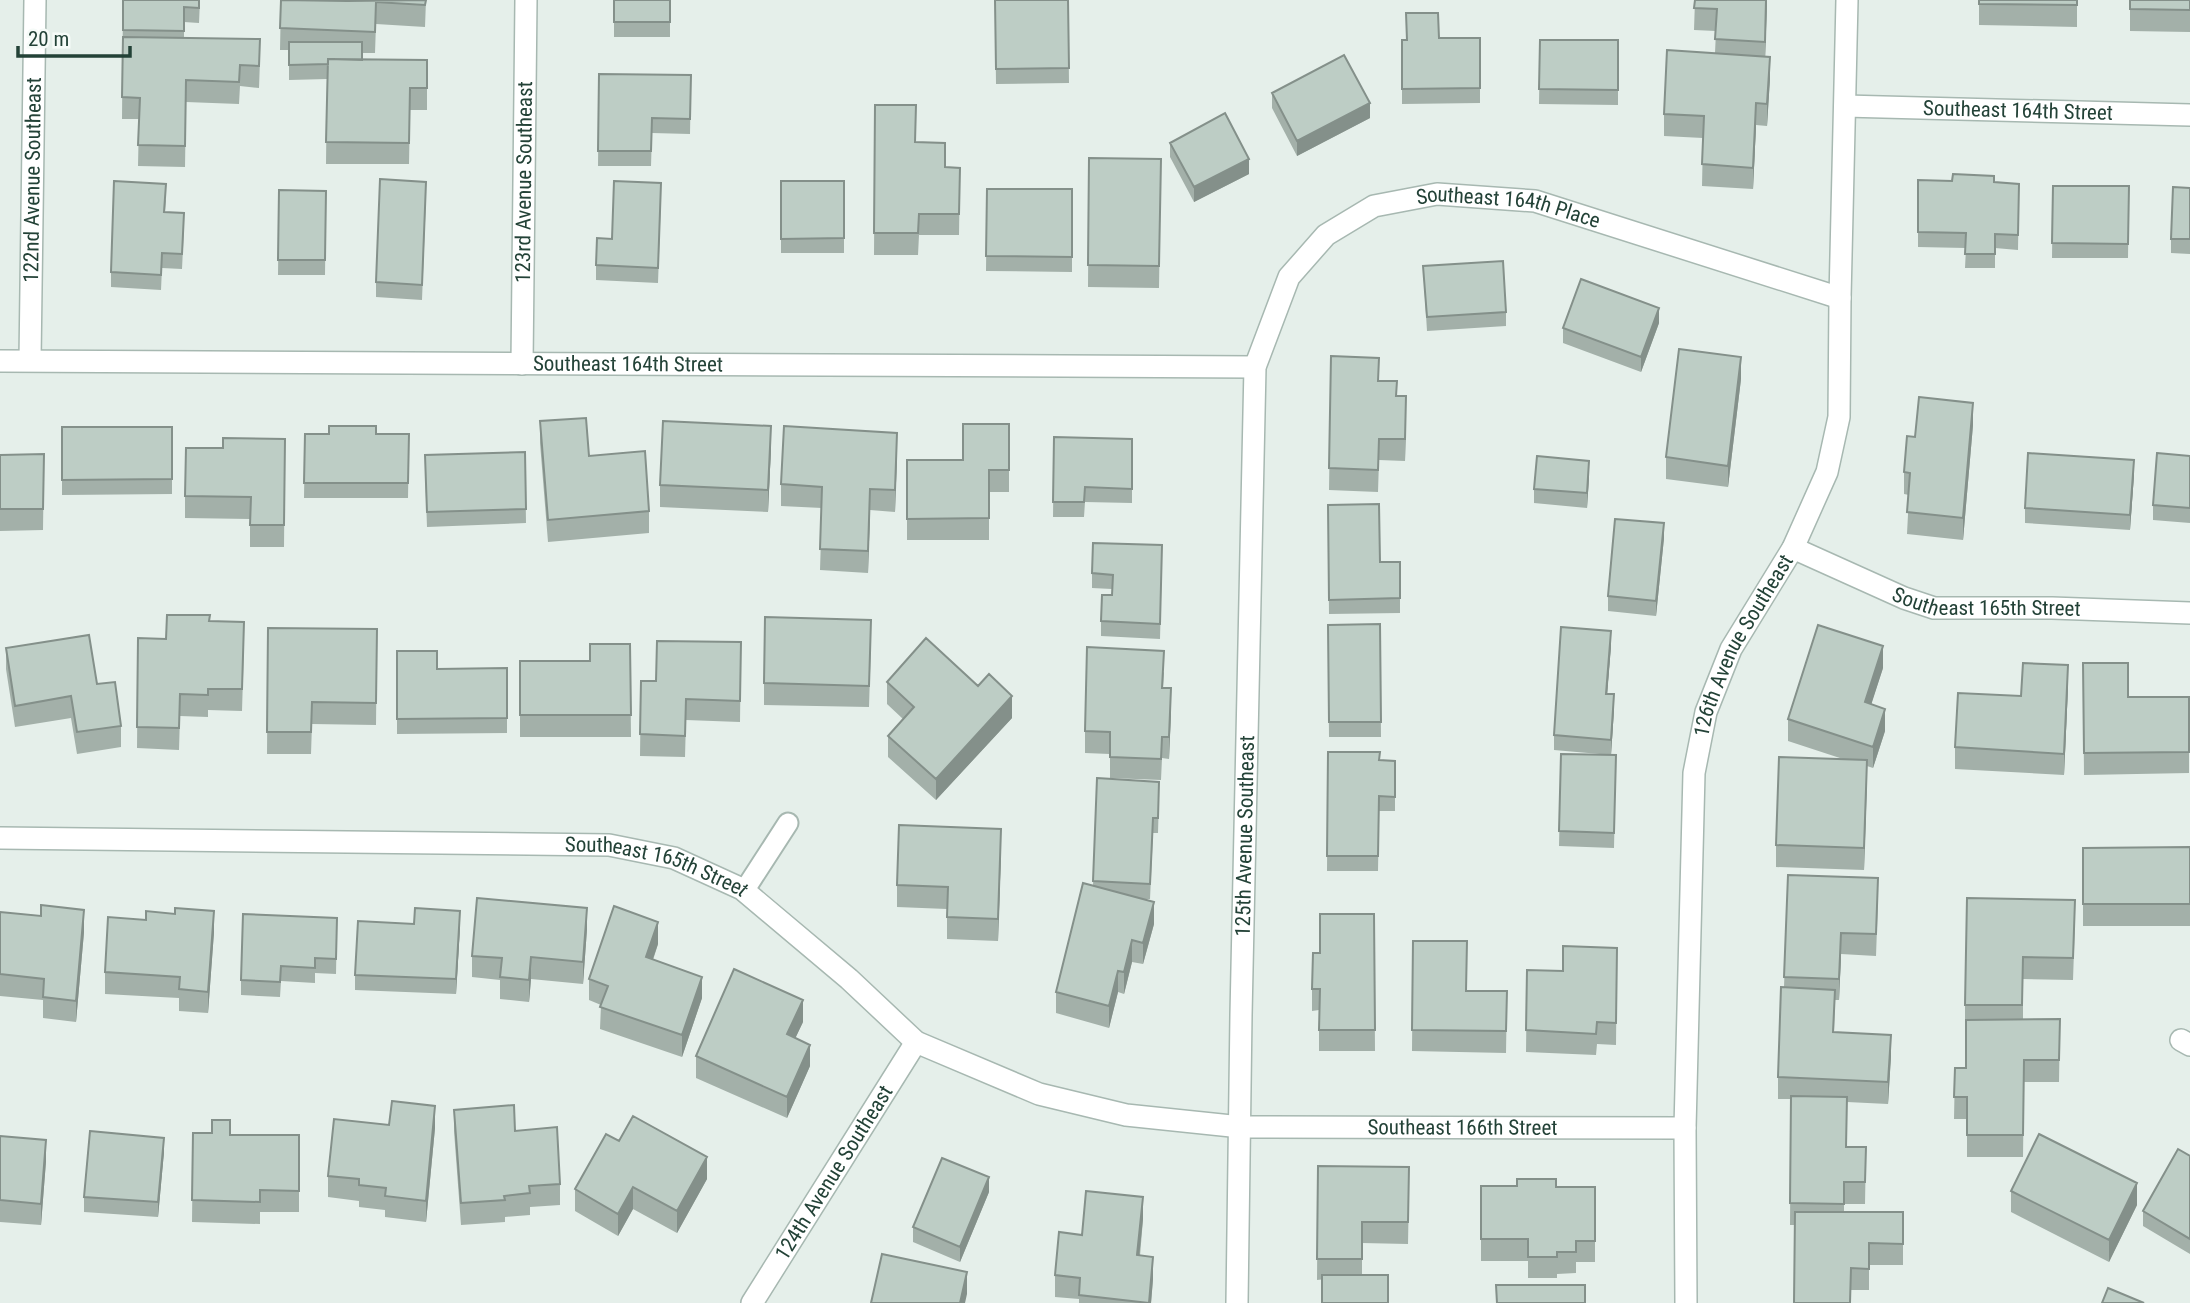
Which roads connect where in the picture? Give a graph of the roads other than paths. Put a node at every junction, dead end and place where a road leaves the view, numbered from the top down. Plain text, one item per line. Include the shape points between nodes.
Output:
1 (35, 0) edge
2 (526, 0) edge
3 (1847, 0) edge
4 (1845, 106) junction
5 (2190, 115) edge
6 (1840, 298) junction
7 (30, 360) junction
8 (0, 361) edge
9 (522, 364) junction
10 (1255, 367) junction
11 (1793, 548) junction
12 (2190, 613) edge
13 (788, 823) dead end
14 (0, 838) edge
15 (744, 891) junction
16 (916, 1041) junction
17 (1241, 1127) junction
18 (1685, 1128) junction
19 (752, 1303) edge
20 (1237, 1303) edge
21 (1686, 1303) edge

1 - 7 street, 122nd Avenue Southeast
2 - 9 street, 123rd Avenue Southeast
3 - 4 street, 126th Avenue Southeast
4 - 5 street, Southeast 164th Street
4 - 6 street, 126th Avenue Southeast
6 - 10 street, Southeast 164th Place via 1535,201 1437,194 1374,206 1326,235 1289,276
6 - 11 street, 126th Avenue Southeast via 1839,417 1827,472
7 - 8 street, Southeast 164th Street
7 - 9 street, Southeast 164th Street
9 - 10 street, Southeast 164th Street
10 - 17 street, 125th Avenue Southeast
11 - 12 street, Southeast 165th Street via 1934,608
11 - 18 street, 126th Avenue Southeast via 1731,649 1706,712 1694,774
13 - 15 lane
14 - 15 street, Southeast 165th Street via 609,845 674,858
15 - 16 street, Southeast 165th Street
16 - 17 street, Southeast 165th Street via 1039,1094 1126,1115
16 - 19 street, 124th Avenue Southeast
17 - 18 street, Southeast 166th Street
17 - 20 street, 125th Avenue Southeast
18 - 21 street, 126th Avenue Southeast

